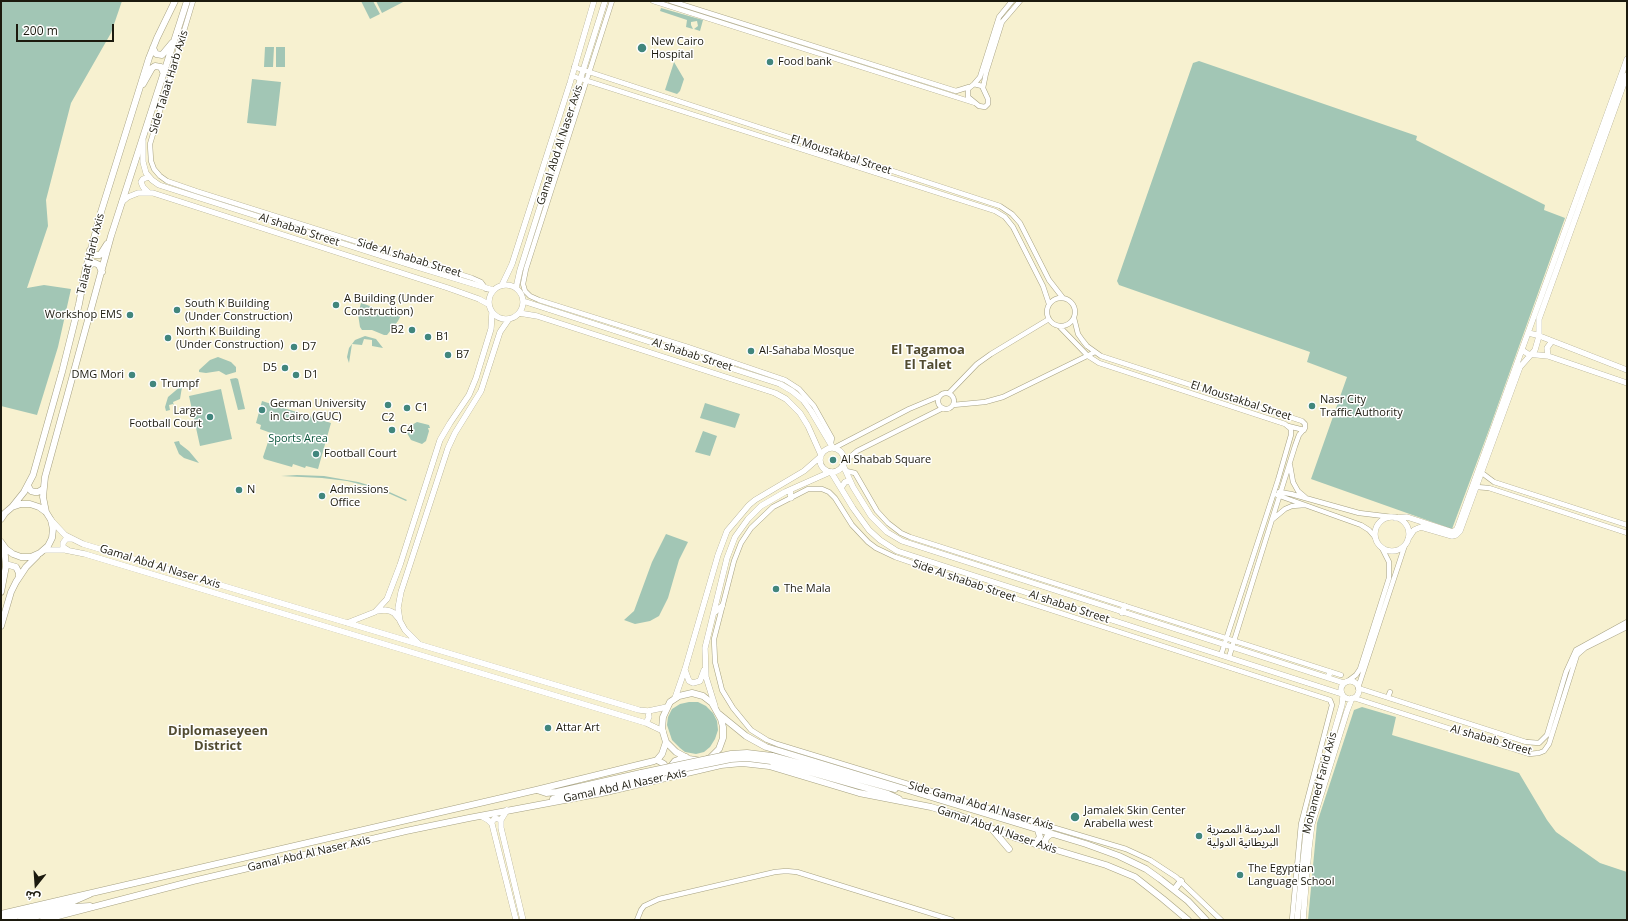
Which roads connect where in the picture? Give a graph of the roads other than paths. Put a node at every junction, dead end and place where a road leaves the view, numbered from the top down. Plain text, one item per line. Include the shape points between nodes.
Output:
1 (175, 1) edge
2 (187, 1) edge
3 (193, 1) edge
4 (594, 1) edge
5 (604, 1) edge
6 (612, 1) edge
7 (653, 1) edge
8 (671, 1) edge
9 (1012, 1) edge
10 (1020, 1) edge
11 (174, 41) junction
12 (153, 48) junction
13 (1627, 60) edge
14 (574, 67) junction
15 (583, 71) junction
16 (590, 73) junction
17 (164, 74) junction
18 (1627, 75) edge
19 (572, 76) junction
20 (982, 77) junction
21 (581, 79) junction
22 (587, 80) junction
23 (974, 84) junction
24 (1623, 86) junction
25 (140, 87) junction
26 (969, 87) junction
27 (983, 88) junction
28 (956, 91) junction
29 (1627, 93) edge
30 (956, 96) junction
31 (976, 103) junction
32 (143, 135) junction
33 (152, 165) joint
34 (149, 177) junction
35 (148, 192) junction
36 (120, 204) junction
37 (111, 236) junction
38 (90, 250) junction
39 (85, 272) junction
40 (102, 272) junction
41 (502, 285) junction
42 (516, 288) junction
43 (486, 289) junction
44 (493, 290) junction
45 (1063, 298) junction
46 (523, 301) junction
47 (488, 304) junction
48 (1049, 304) junction
49 (492, 312) junction
50 (519, 313) junction
51 (1074, 318) junction
52 (509, 319) junction
53 (1049, 319) junction
54 (1059, 326) junction
55 (1528, 333) junction
56 (1539, 336) junction
57 (1552, 341) junction
58 (1522, 350) junction
59 (1094, 352) junction
60 (1532, 354) junction
61 (1088, 356) junction
62 (1548, 356) junction
63 (1627, 366) edge
64 (1620, 368) junction
65 (1627, 370) edge
66 (766, 379) junction
67 (1181, 382) junction
68 (1627, 384) edge
69 (762, 388) junction
70 (1179, 389) junction
71 (949, 393) junction
72 (940, 396) junction
73 (953, 405) junction
74 (943, 408) junction
75 (1288, 426) junction
76 (1304, 430) junction
77 (824, 433) junction
78 (814, 439) junction
79 (833, 446) junction
80 (821, 456) junction
81 (1290, 460) junction
82 (844, 463) junction
83 (846, 471) junction
84 (804, 472) junction
85 (830, 472) junction
86 (1482, 473) junction
87 (1489, 480) junction
88 (810, 481) junction
89 (850, 481) junction
90 (28, 486) junction
91 (1476, 487) junction
92 (841, 488) junction
93 (1486, 488) junction
94 (43, 489) junction
95 (790, 490) junction
96 (1274, 492) junction
97 (1280, 494) junction
98 (791, 498) junction
99 (1308, 499) junction
100 (1307, 505) junction
101 (12, 507) junction
102 (46, 512) junction
103 (1393, 517) junction
104 (1, 519) edge
105 (51, 520) junction
106 (1272, 520) junction
107 (1627, 525) edge
108 (1627, 533) edge
109 (1375, 537) junction
110 (72, 539) junction
111 (1408, 539) junction
112 (2, 544) edge
113 (1405, 545) junction
114 (1382, 548) junction
115 (68, 550) junction
116 (42, 552) junction
117 (400, 565) junction
118 (6, 566) junction
119 (409, 568) junction
120 (19, 577) junction
121 (1, 592) edge
122 (722, 606) junction
123 (1125, 606) junction
124 (306, 611) junction
125 (375, 612) junction
126 (713, 613) junction
127 (1122, 613) junction
128 (1153, 615) junction
129 (303, 620) junction
130 (400, 621) junction
131 (1151, 622) junction
132 (1627, 622) edge
133 (347, 623) junction
134 (1, 626) edge
135 (1627, 627) edge
136 (1226, 639) junction
137 (1234, 641) junction
138 (420, 645) junction
139 (1224, 646) junction
140 (1232, 648) junction
141 (1221, 655) junction
142 (460, 657) junction
143 (1229, 657) junction
144 (472, 661) junction
145 (457, 666) junction
146 (705, 667) junction
147 (685, 669) junction
148 (471, 670) junction
149 (1330, 672) junction
150 (1341, 675) dead end
151 (1328, 678) junction
152 (1335, 680) junction
153 (1346, 682) junction
154 (1358, 688) junction
155 (1332, 691) junction
156 (1368, 692) junction
157 (1390, 692) dead end
158 (1342, 695) junction
159 (675, 698) junction
160 (1353, 698) junction
161 (1388, 698) junction
162 (1366, 701) junction
163 (1345, 705) junction
164 (715, 706) junction
165 (667, 707) junction
166 (648, 711) junction
167 (719, 714) junction
168 (646, 723) junction
169 (663, 731) junction
170 (666, 742) junction
171 (686, 757) junction
172 (710, 758) junction
173 (657, 760) junction
174 (727, 764) junction
175 (836, 765) junction
176 (1314, 771) junction
177 (1321, 773) junction
178 (878, 778) junction
179 (663, 779) junction
180 (536, 790) junction
181 (911, 790) junction
182 (904, 802) junction
183 (544, 804) junction
184 (508, 810) junction
185 (481, 816) junction
186 (501, 820) junction
187 (491, 823) junction
188 (991, 828) junction
189 (1038, 830) junction
190 (1051, 834) junction
191 (1035, 844) junction
192 (1048, 848) junction
193 (1009, 849) dead end
194 (194, 881) junction
195 (1181, 881) junction
196 (195, 889) dead end
197 (1174, 890) junction
198 (95, 891) junction
199 (95, 907) junction
200 (1, 914) edge
201 (1, 920) edge
202 (21, 920) edge
203 (43, 920) edge
204 (516, 920) edge
205 (523, 920) edge
206 (637, 920) edge
207 (952, 920) edge
208 (1188, 920) edge
209 (1206, 920) edge
210 (1221, 920) edge
211 (1292, 920) edge
212 (1298, 920) edge
213 (1303, 920) edge

1 - 12 main road, Talaat Harb Axis
2 - 11 main road, Talaat Harb Axis
3 - 33 street, Side Talaat Harb Axis via 152,140
4 - 14 main road, Gamal Abd Al Naser Axis
5 - 15 main road, Gamal Abd Al Naser Axis
6 - 16 street
7 - 30 street
8 - 28 street
9 - 20 street via 999,17
10 - 20 street via 1002,22
11 - 12 main road via 162,55 156,54
11 - 17 main road, Talaat Harb Axis
12 - 25 main road, Talaat Harb Axis
13 - 55 main road
14 - 15 street, El Moustakbal Street
14 - 19 main road, Gamal Abd Al Naser Axis
15 - 16 street, El Moustakbal Street
15 - 21 main road, Gamal Abd Al Naser Axis
16 - 22 street
16 - 45 street, El Moustakbal Street via 1000,206 1020,223 1049,280
17 - 25 main road via 160,66 153,67
17 - 32 main road, Talaat Harb Axis
18 - 24 main road
19 - 21 street, El Moustakbal Street
19 - 41 main road, Gamal Abd Al Naser Axis via 512,264
20 - 23 street
20 - 27 street
21 - 22 street, El Moustakbal Street
21 - 42 main road, Gamal Abd Al Naser Axis
22 - 48 street, El Moustakbal Street via 995,211 1013,227 1043,286
22 - 79 street via 526,269 523,284 525,291 538,300 785,380 799,389 814,406 832,438
23 - 26 street
23 - 27 street via 980,84
24 - 29 main road
24 - 56 main road via 1539,319
25 - 38 main road, Talaat Harb Axis
26 - 28 street
26 - 31 street via 968,97
27 - 31 street via 988,104 981,107
28 - 30 street via 960,94
30 - 31 street
32 - 34 main road via 143,162
32 - 36 main road, Talaat Harb Axis
33 - 43 street, Side Al shabab Street via 160,176 172,183 472,278 481,282
34 - 35 main road via 142,179 141,182
34 - 43 main road, Al shabab Street via 172,190
35 - 36 main road via 128,197
35 - 47 main road, Al shabab Street via 441,285
36 - 37 main road, Talaat Harb Axis
37 - 38 main road via 100,255 95,255
37 - 40 main road, Talaat Harb Axis
38 - 39 main road, Talaat Harb Axis
39 - 40 main road via 94,263 99,265
39 - 90 main road, Talaat Harb Axis via 62,372 34,475
40 - 94 main road, Talaat Harb Axis
41 - 42 main road
41 - 44 main road
42 - 46 main road
43 - 44 main road, Al shabab Street
44 - 47 main road
45 - 48 street via 1055,299
45 - 51 street via 1074,305
46 - 50 main road
46 - 66 main road, Al shabab Street
47 - 49 main road
48 - 53 street
49 - 52 main road via 499,318
49 - 117 main road via 491,329 476,378 469,395 440,440
50 - 52 main road
50 - 69 main road, Al shabab Street via 537,316
51 - 54 street via 1067,325
51 - 59 street, El Moustakbal Street via 1078,334
52 - 119 main road via 500,332 481,392 448,448
53 - 54 street
53 - 71 street via 984,359
54 - 61 street, El Moustakbal Street
55 - 56 main road
55 - 58 main road
56 - 57 main road
56 - 60 main road
57 - 62 main road via 1547,348
57 - 64 main road
58 - 60 main road
58 - 103 main road via 1456,530 1453,532 1405,517
59 - 61 street
59 - 67 street, El Moustakbal Street
60 - 62 main road
60 - 86 main road via 1521,365
61 - 70 street, El Moustakbal Street via 1099,363
61 - 73 street via 1003,397 985,402
62 - 68 main road
63 - 64 street
64 - 65 main road
66 - 69 main road
66 - 77 main road, Al shabab Street via 786,387 797,395 811,411
67 - 70 street
67 - 76 street, El Moustakbal Street via 1197,384 1241,398 1302,421 1305,424
69 - 78 main road, Al shabab Street via 781,396 796,408
70 - 75 street, El Moustakbal Street
71 - 72 street
71 - 73 street via 954,397
72 - 74 street via 939,404
72 - 79 street
73 - 74 street
74 - 82 street via 857,451
75 - 76 street
75 - 96 street, El Moustakbal Street via 1291,428 1291,435
76 - 81 street, El Moustakbal Street via 1299,435
77 - 78 main road via 819,439
77 - 79 main road, Al shabab Street
78 - 80 main road, Al shabab Street
79 - 80 main road
79 - 82 main road via 842,452
80 - 84 main road
80 - 85 main road via 820,463
81 - 97 street, El Moustakbal Street
81 - 99 street via 1293,482 1298,491
82 - 83 main road, Al shabab Street
82 - 85 main road via 838,470
83 - 89 main road, Al shabab Street
83 - 123 street via 855,473 877,511 901,533 933,546
84 - 88 main road via 810,475
84 - 147 main road via 755,500 727,531
85 - 88 main road
85 - 92 main road, Al shabab Street
86 - 87 street
86 - 91 main road
87 - 93 street
87 - 107 street
88 - 95 main road
89 - 92 main road via 845,482
89 - 127 main road, Al shabab Street via 877,523 902,541
90 - 94 main road via 35,492
90 - 101 main road, Talaat Harb Axis
91 - 93 street
91 - 111 main road via 1458,535 1452,536 1421,527 1414,530
92 - 141 main road, Al shabab Street via 869,530 897,551
93 - 108 street
94 - 102 main road, Talaat Harb Axis
95 - 98 main road
95 - 126 main road via 762,506 740,528 727,558
96 - 97 street
96 - 136 street, El Moustakbal Street
97 - 99 street
97 - 100 street
97 - 106 street, El Moustakbal Street
98 - 122 street via 770,510 746,534 734,561
98 - 176 street, Side Al shabab Street via 808,489 822,489 829,492 861,535 876,548 895,557 1017,599 1327,698 1332,701 1332,706
99 - 103 street via 1359,513
100 - 106 street via 1290,507
100 - 109 street via 1369,530
101 - 102 main road via 30,504
101 - 104 main road, Talaat Harb Axis
102 - 105 main road
103 - 109 main road via 1380,522
103 - 111 main road via 1405,524 1409,531
105 - 110 main road, Gamal Abd Al Naser Axis via 61,532
105 - 116 main road via 52,538
106 - 137 street, El Moustakbal Street
109 - 114 main road
110 - 115 main road via 67,539 63,543 63,547
110 - 124 main road, Gamal Abd Al Naser Axis
111 - 113 main road
112 - 116 main road via 9,552 21,557 31,557
112 - 118 main road
113 - 114 main road via 1395,551
113 - 154 street
114 - 153 street via 1388,560 1389,578 1360,669
115 - 116 main road, Gamal Abd Al Naser Axis
115 - 129 main road, Gamal Abd Al Naser Axis
116 - 120 main road
117 - 119 main road
117 - 125 main road via 387,599
118 - 120 main road via 16,568
118 - 121 main road
119 - 130 main road via 399,603
120 - 134 main road via 11,592
122 - 126 main road
122 - 175 street via 714,639 715,662 722,690 733,708 745,723 767,740
123 - 127 main road
123 - 128 street
124 - 129 main road
124 - 133 main road, Gamal Abd Al Naser Axis
125 - 130 main road via 390,611
125 - 133 main road
126 - 146 main road via 705,648
127 - 131 main road, Al shabab Street
128 - 131 main road
128 - 136 street
129 - 145 main road, Gamal Abd Al Naser Axis
130 - 138 main road
131 - 139 main road, Al shabab Street
132 - 161 street, Al shabab Street via 1576,650 1566,672 1547,735 1539,743 1526,742
133 - 138 main road, Gamal Abd Al Naser Axis
135 - 162 street, Al shabab Street via 1585,648 1577,655 1549,744 1539,753 1529,754
136 - 137 street
136 - 139 street, El Moustakbal Street
137 - 140 street, El Moustakbal Street
137 - 149 street
138 - 142 main road, Gamal Abd Al Naser Axis
139 - 140 main road, Al shabab Street
139 - 141 street, El Moustakbal Street
140 - 143 street, El Moustakbal Street
140 - 151 main road, Al shabab Street
141 - 143 main road, Al shabab Street
142 - 144 main road, Gamal Abd Al Naser Axis
142 - 145 main road
143 - 155 main road, Al shabab Street
144 - 148 main road
144 - 166 main road, Gamal Abd Al Naser Axis
145 - 148 main road, Gamal Abd Al Naser Axis
146 - 147 main road via 701,679 696,683 689,681
146 - 164 main road
147 - 159 main road
148 - 168 main road, Gamal Abd Al Naser Axis
149 - 150 street
149 - 151 main road
151 - 152 main road, Al shabab Street
152 - 153 main road, Al shabab Street
152 - 155 main road
153 - 154 main road via 1354,682
153 - 158 main road via 1341,688
154 - 156 street, Al shabab Street
154 - 160 main road via 1358,693
155 - 158 main road, Al shabab Street
156 - 161 street, Al shabab Street
156 - 162 street via 1365,696
157 - 161 street
158 - 160 main road
158 - 163 main road, Mohamed Farid Axis
159 - 164 main road via 696,694 707,698
159 - 165 main road
160 - 162 street, Al shabab Street
160 - 163 main road, Mohamed Farid Axis
163 - 177 main road, Mohamed Farid Axis
163 - 213 main road, Mohamed Farid Axis via 1312,824
164 - 167 main road
165 - 166 main road, Gamal Abd Al Naser Axis
165 - 169 main road via 663,717
166 - 168 main road
167 - 172 main road via 723,738 717,752
167 - 175 main road, Gamal Abd Al Naser Axis via 746,736 764,746
168 - 169 main road, Gamal Abd Al Naser Axis
169 - 170 main road
170 - 171 main road
170 - 173 main road, Gamal Abd Al Naser Axis via 664,751
171 - 172 main road via 696,761
171 - 179 main road via 672,764
172 - 174 main road
173 - 179 main road via 666,768
173 - 180 main road, Gamal Abd Al Naser Axis
174 - 179 main road, Gamal Abd Al Naser Axis
174 - 182 main road, Gamal Abd Al Naser Axis via 750,763 769,766 859,793
175 - 178 main road, Gamal Abd Al Naser Axis
176 - 177 main road
176 - 211 street via 1300,824
177 - 212 main road, Mohamed Farid Axis via 1306,827
178 - 181 main road, Gamal Abd Al Naser Axis
178 - 195 street, Side Gamal Abd Al Naser Axis via 1116,845 1150,860
179 - 183 main road, Gamal Abd Al Naser Axis
180 - 181 main road, bridge via 546,793 557,792 723,755 747,753 772,756 888,788
180 - 198 main road, Gamal Abd Al Naser Axis
181 - 189 main road, Gamal Abd Al Naser Axis
182 - 183 main road, bridge via 888,794 770,761 747,758 724,760 628,781 555,798
182 - 188 main road, Gamal Abd Al Naser Axis via 958,815
183 - 184 main road, Gamal Abd Al Naser Axis
184 - 185 main road, Gamal Abd Al Naser Axis
184 - 186 main road
185 - 187 main road
185 - 194 main road, Gamal Abd Al Naser Axis
186 - 187 main road via 495,818
186 - 205 main road
187 - 204 main road via 510,907
188 - 191 main road, Gamal Abd Al Naser Axis
188 - 193 main road
189 - 190 main road, Gamal Abd Al Naser Axis
189 - 191 main road via 1040,837
190 - 192 main road via 1046,839
190 - 197 main road, Gamal Abd Al Naser Axis via 1119,856 1146,869
191 - 192 main road, Gamal Abd Al Naser Axis
192 - 208 main road, Gamal Abd Al Naser Axis via 1106,865 1135,877
194 - 196 main road
194 - 199 main road, Gamal Abd Al Naser Axis
195 - 197 main road
195 - 210 street, Side Gamal Abd Al Naser Axis
197 - 209 main road, Gamal Abd Al Naser Axis
198 - 200 main road, Gamal Abd Al Naser Axis
198 - 201 main road via 74,901
199 - 202 main road via 79,906
199 - 203 main road, Gamal Abd Al Naser Axis
206 - 207 street via 644,906 659,899 786,870

